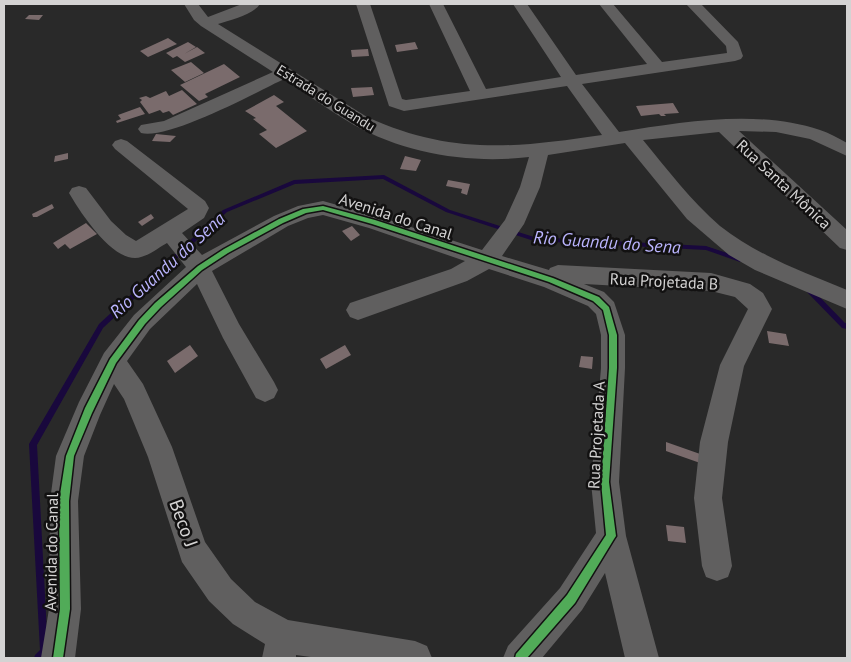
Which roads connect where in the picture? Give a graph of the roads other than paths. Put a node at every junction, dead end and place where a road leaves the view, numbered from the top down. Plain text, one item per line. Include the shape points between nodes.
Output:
1 (191, 4) edge
2 (253, 4) edge
3 (363, 4) edge
4 (436, 4) edge
5 (520, 4) edge
6 (606, 4) edge
7 (693, 4) edge
8 (206, 23) junction
9 (659, 69) junction
10 (284, 73) junction
11 (572, 82) junction
12 (480, 94) junction
13 (722, 126) junction
14 (147, 129) dead end
15 (621, 137) junction
16 (121, 145) dead end
17 (540, 150) junction
18 (847, 150) edge
19 (79, 193) dead end
20 (172, 234) junction
21 (847, 242) edge
22 (494, 251) junction
23 (196, 264) junction
24 (531, 272) junction
25 (847, 300) edge
26 (603, 305) joint
27 (358, 310) dead end
28 (113, 361) junction
29 (265, 390) dead end
30 (611, 536) junction
31 (717, 566) dead end
32 (281, 647) edge
33 (58, 658) edge
34 (415, 658) edge
35 (520, 658) edge
36 (642, 658) edge

1 - 8 street, Estrada do Guandu
2 - 8 street
3 - 12 street via 395,102 404,106 428,104
4 - 12 street
5 - 11 street
6 - 9 street
7 - 9 street via 733,45 735,56
8 - 10 street, Estrada do Guandu
9 - 11 street
10 - 14 street via 168,126
10 - 17 street, Estrada do Guandu via 361,121 403,140 471,152
11 - 12 street
11 - 15 street
13 - 15 street, Estrada do Guandu
13 - 18 street, Estrada do Guandu via 789,128 829,140
13 - 21 street, Rua Santa Mônica
15 - 17 street, Estrada do Guandu
15 - 25 street via 694,214 737,249 762,264
16 - 20 street via 199,208
17 - 22 street via 530,187 514,224
19 - 20 street via 114,237 131,249 144,247
20 - 23 street
22 - 23 street, Avenida do Canal via 328,208 317,208 304,211
22 - 24 street, Avenida do Canal
22 - 27 street via 460,275
23 - 28 street, Avenida do Canal via 142,322
23 - 29 street
24 - 26 street, Avenida do Canal via 583,292
24 - 31 street, Rua Projetada B via 711,282 733,286 755,300 760,309 732,365 714,442 708,498
26 - 30 street, Rua Projetada A via 613,335 614,368 605,482
28 - 32 street, Beco J via 134,392 162,457 193,550 220,590
28 - 33 street, Avenida do Canal via 70,456 64,501 65,609
30 - 35 street via 571,599
30 - 36 street, Rua Projetada A
32 - 34 street

